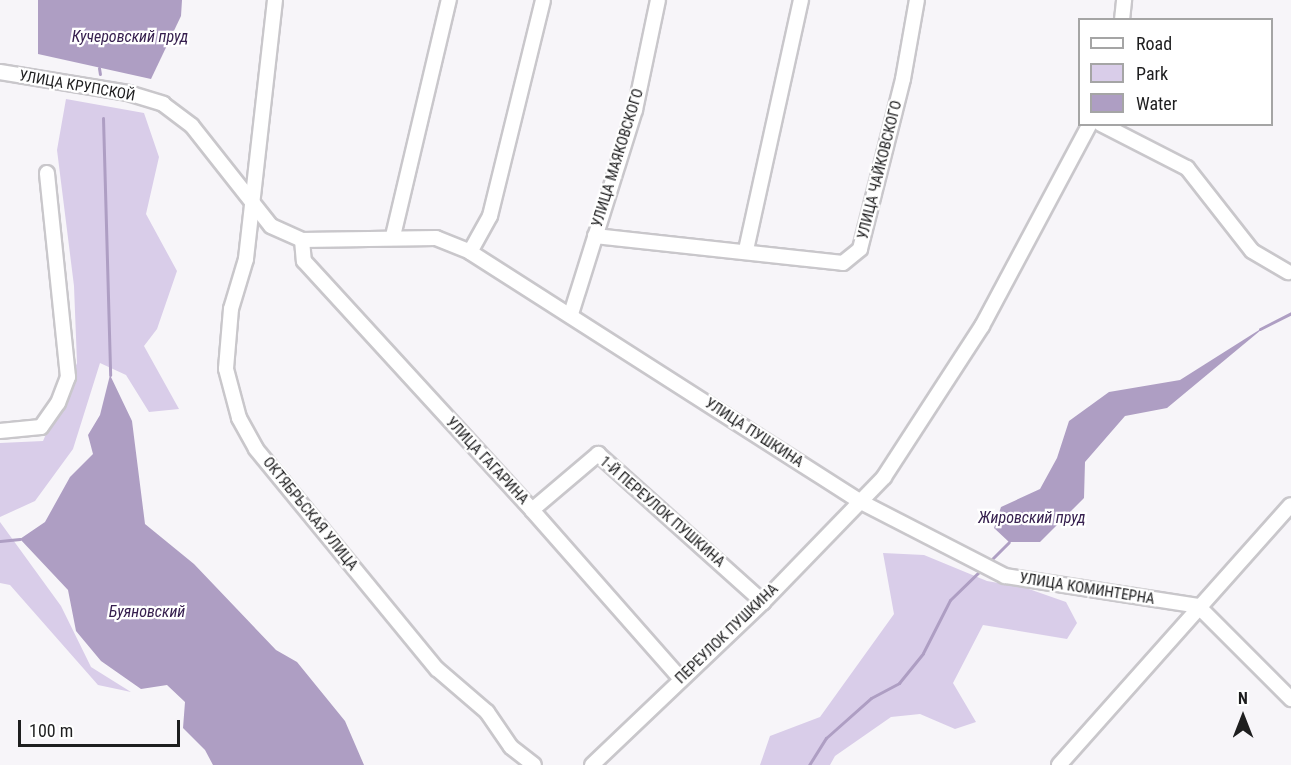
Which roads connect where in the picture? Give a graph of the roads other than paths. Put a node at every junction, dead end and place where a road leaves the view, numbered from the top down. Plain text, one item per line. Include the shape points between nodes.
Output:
1 (274, 0) edge
2 (449, 0) edge
3 (543, 0) edge
4 (658, 0) edge
5 (801, 0) edge
6 (917, 0) edge
7 (1124, 0) edge
8 (1122, 18) edge
9 (0, 72) edge
10 (1089, 126) edge
11 (1105, 126) edge
12 (47, 173) dead end
13 (252, 204) junction
14 (393, 236) junction
15 (594, 236) junction
16 (302, 240) junction
17 (746, 250) junction
18 (470, 252) junction
19 (1288, 272) dead end
20 (571, 314) junction
21 (0, 431) edge
22 (861, 502) junction
23 (1291, 505) edge
24 (532, 510) junction
25 (763, 602) junction
26 (1198, 606) junction
27 (681, 679) junction
28 (1291, 699) edge
29 (534, 765) edge
30 (592, 765) edge
31 (1059, 765) edge

1 - 13 street, ОКТЯБРЬСКАЯ УЛИЦА
2 - 14 street
3 - 18 street via 490,216
4 - 15 street, УЛИЦА МАЯКОВСКОГО via 635,110
5 - 17 street
6 - 17 street, УЛИЦА ЧАЙКОВСКОГО via 903,79 860,249 843,263
7 - 8 street
9 - 13 street, УЛИЦА КРУПСКОЙ via 128,93 163,104 192,126
10 - 22 street via 982,326 884,477
11 - 19 street via 1187,168 1252,251
12 - 21 street via 68,377 58,403 41,427
13 - 16 street, УЛИЦА ПУШКИНА via 271,226
13 - 29 street, ОКТЯБРЬСКАЯ УЛИЦА via 246,259 231,309 226,369 239,418 256,449 437,669 487,712 512,747
14 - 16 street, УЛИЦА ПУШКИНА
14 - 18 street, УЛИЦА ПУШКИНА via 436,238
15 - 17 street, УЛИЦА ЧАЙКОВСКОГО
15 - 20 street, УЛИЦА МАЯКОВСКОГО
16 - 24 street, УЛИЦА ГАГАРИНА via 304,261
18 - 20 street, УЛИЦА ПУШКИНА
20 - 22 street, УЛИЦА ПУШКИНА
22 - 25 street, ПЕРЕУЛОК ПУШКИНА
22 - 26 street, УЛИЦА КОМИНТЕРНА via 1005,576
23 - 26 street
24 - 25 street, 1-Й ПЕРЕУЛОК ПУШКИНА via 598,454
24 - 27 street, УЛИЦА ГАГАРИНА
25 - 27 street, ПЕРЕУЛОК ПУШКИНА
26 - 28 street
26 - 31 street
27 - 30 street, ПЕРЕУЛОК ПУШКИНА

